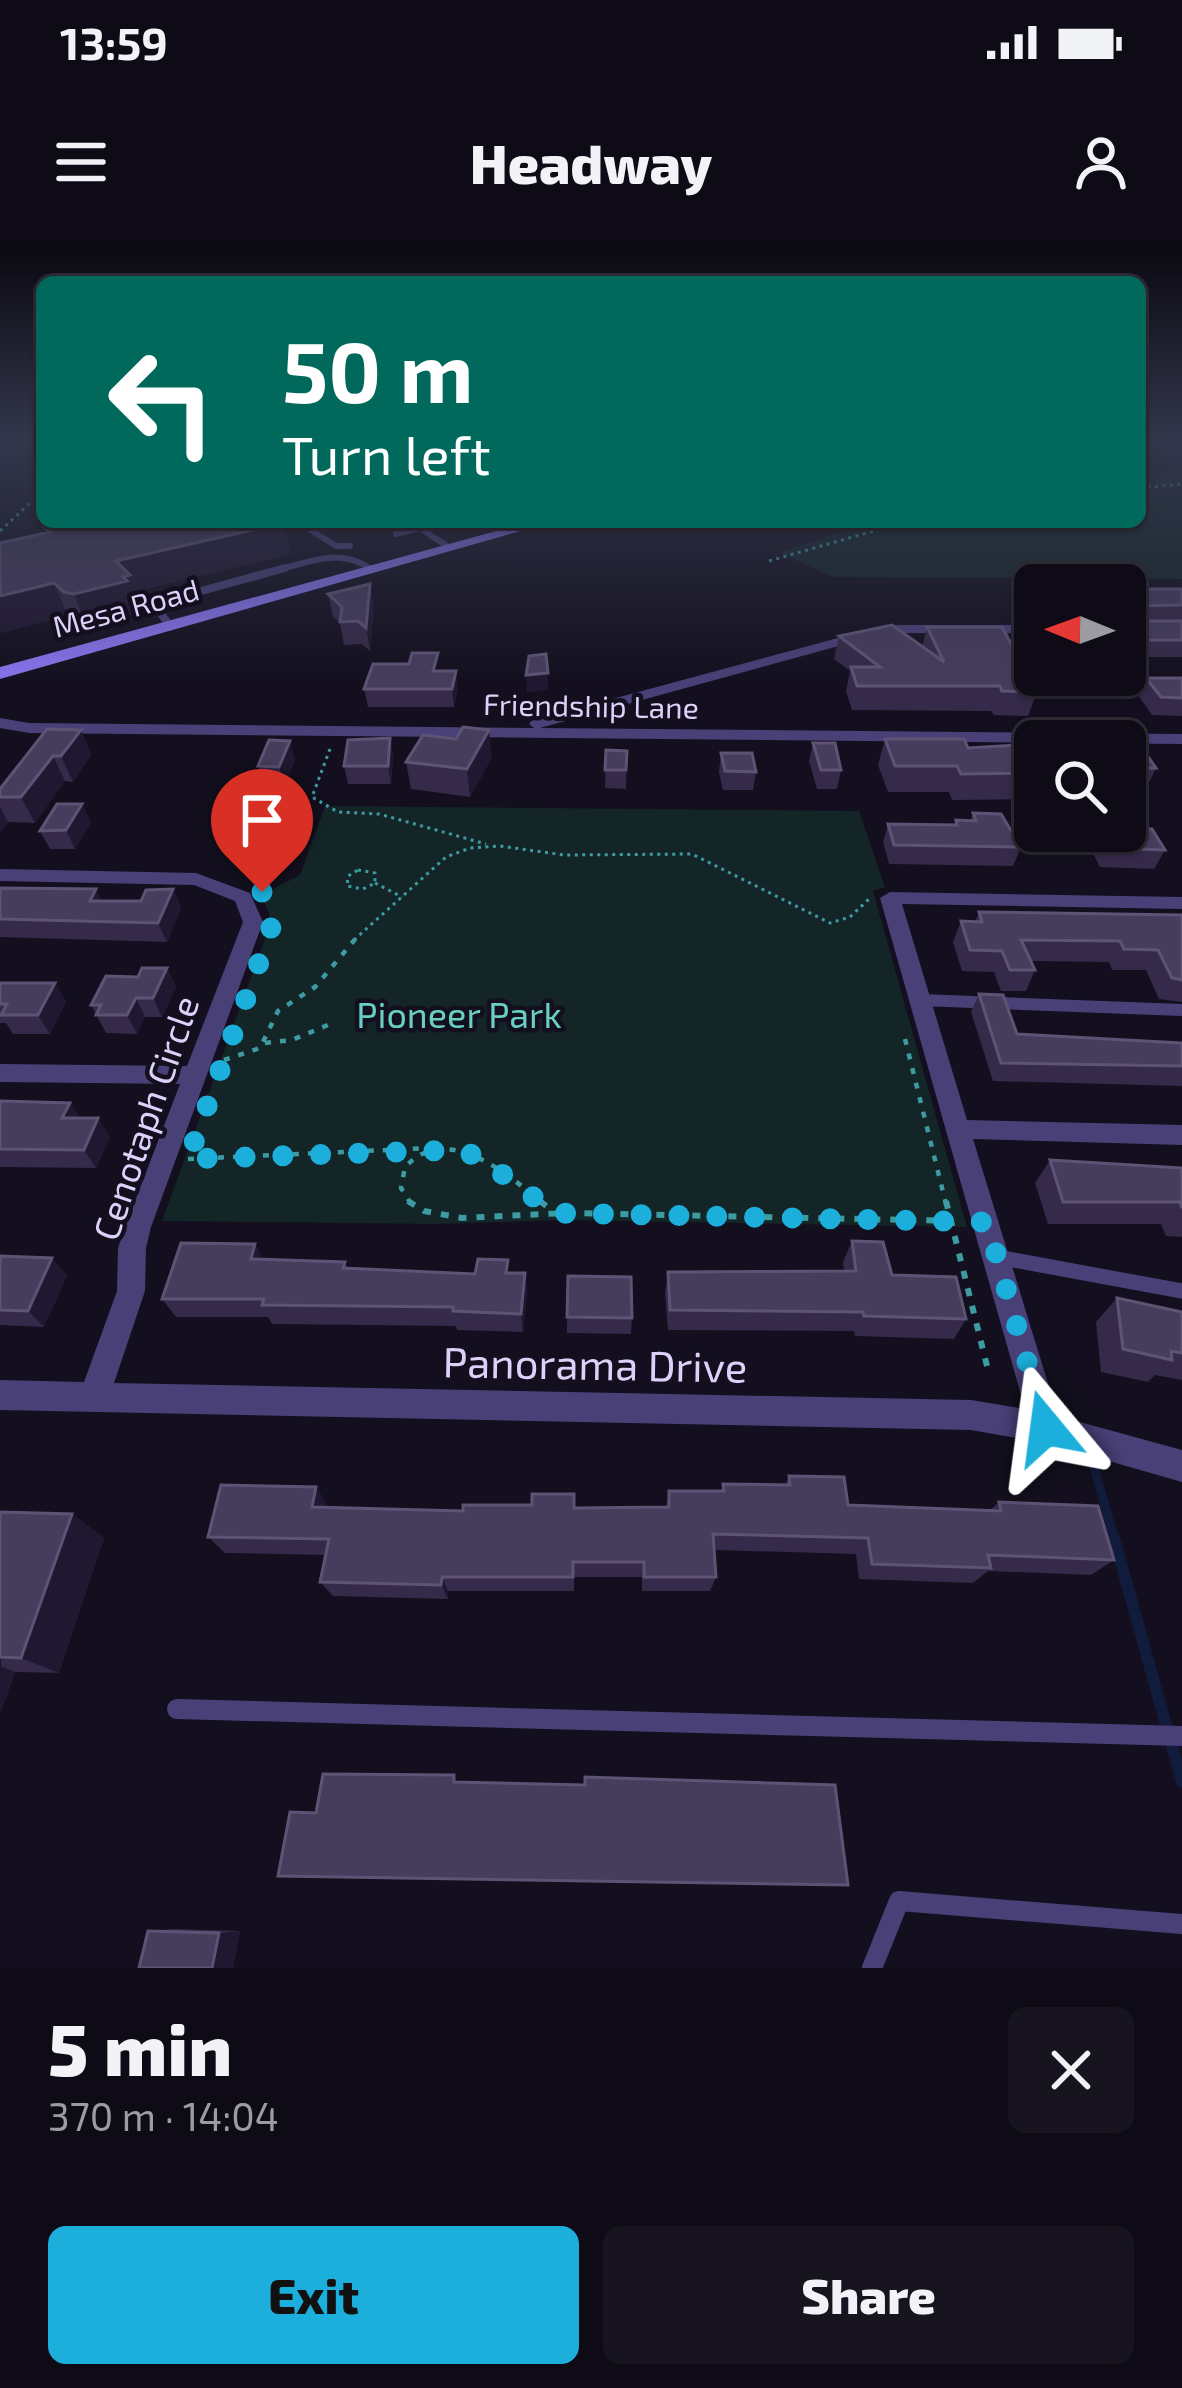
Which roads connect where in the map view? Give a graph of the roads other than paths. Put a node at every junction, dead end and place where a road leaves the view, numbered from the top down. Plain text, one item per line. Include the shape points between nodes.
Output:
1 (307, 528) edge
2 (422, 528) joint
3 (523, 528) edge
4 (396, 534) dead end
5 (350, 546) dead end
6 (450, 548) junction
7 (371, 569) junction
8 (170, 626) junction
9 (1014, 629) edge
10 (0, 673) edge
11 (0, 723) edge
12 (512, 733) junction
13 (1182, 740) edge
14 (0, 875) edge
15 (1182, 903) edge
16 (921, 1000) junction
17 (1182, 1010) edge
18 (0, 1073) edge
19 (196, 1075) junction
20 (961, 1129) junction
21 (1182, 1135) edge
22 (997, 1257) junction
23 (1182, 1291) edge
24 (0, 1395) edge
25 (95, 1395) junction
26 (1046, 1428) junction
27 (1182, 1466) edge
28 (177, 1709) dead end
29 (1175, 1734) edge
30 (1182, 1924) edge
31 (872, 1968) edge

1 - 5 lane
2 - 4 lane
2 - 6 lane
3 - 6 main road, Mesa Road
6 - 7 main road, Mesa Road
7 - 8 main road, Mesa Road
7 - 8 lane via 354,557 329,556 154,604
8 - 10 main road, Mesa Road
9 - 12 street via 886,629
11 - 12 street, Friendship Lane
12 - 13 street, Friendship Lane
14 - 19 street, Cenotaph Circle via 196,879 243,897 253,922
15 - 16 street via 881,897
16 - 17 lane
16 - 20 street
18 - 19 street
19 - 25 street, Cenotaph Circle via 138,1227 131,1291
20 - 21 street
20 - 22 street
22 - 23 lane
22 - 26 street
24 - 25 street, Panorama Drive
25 - 26 street, Panorama Drive via 971,1415
26 - 27 street, Panorama Drive
28 - 29 lane
30 - 31 lane via 899,1900

